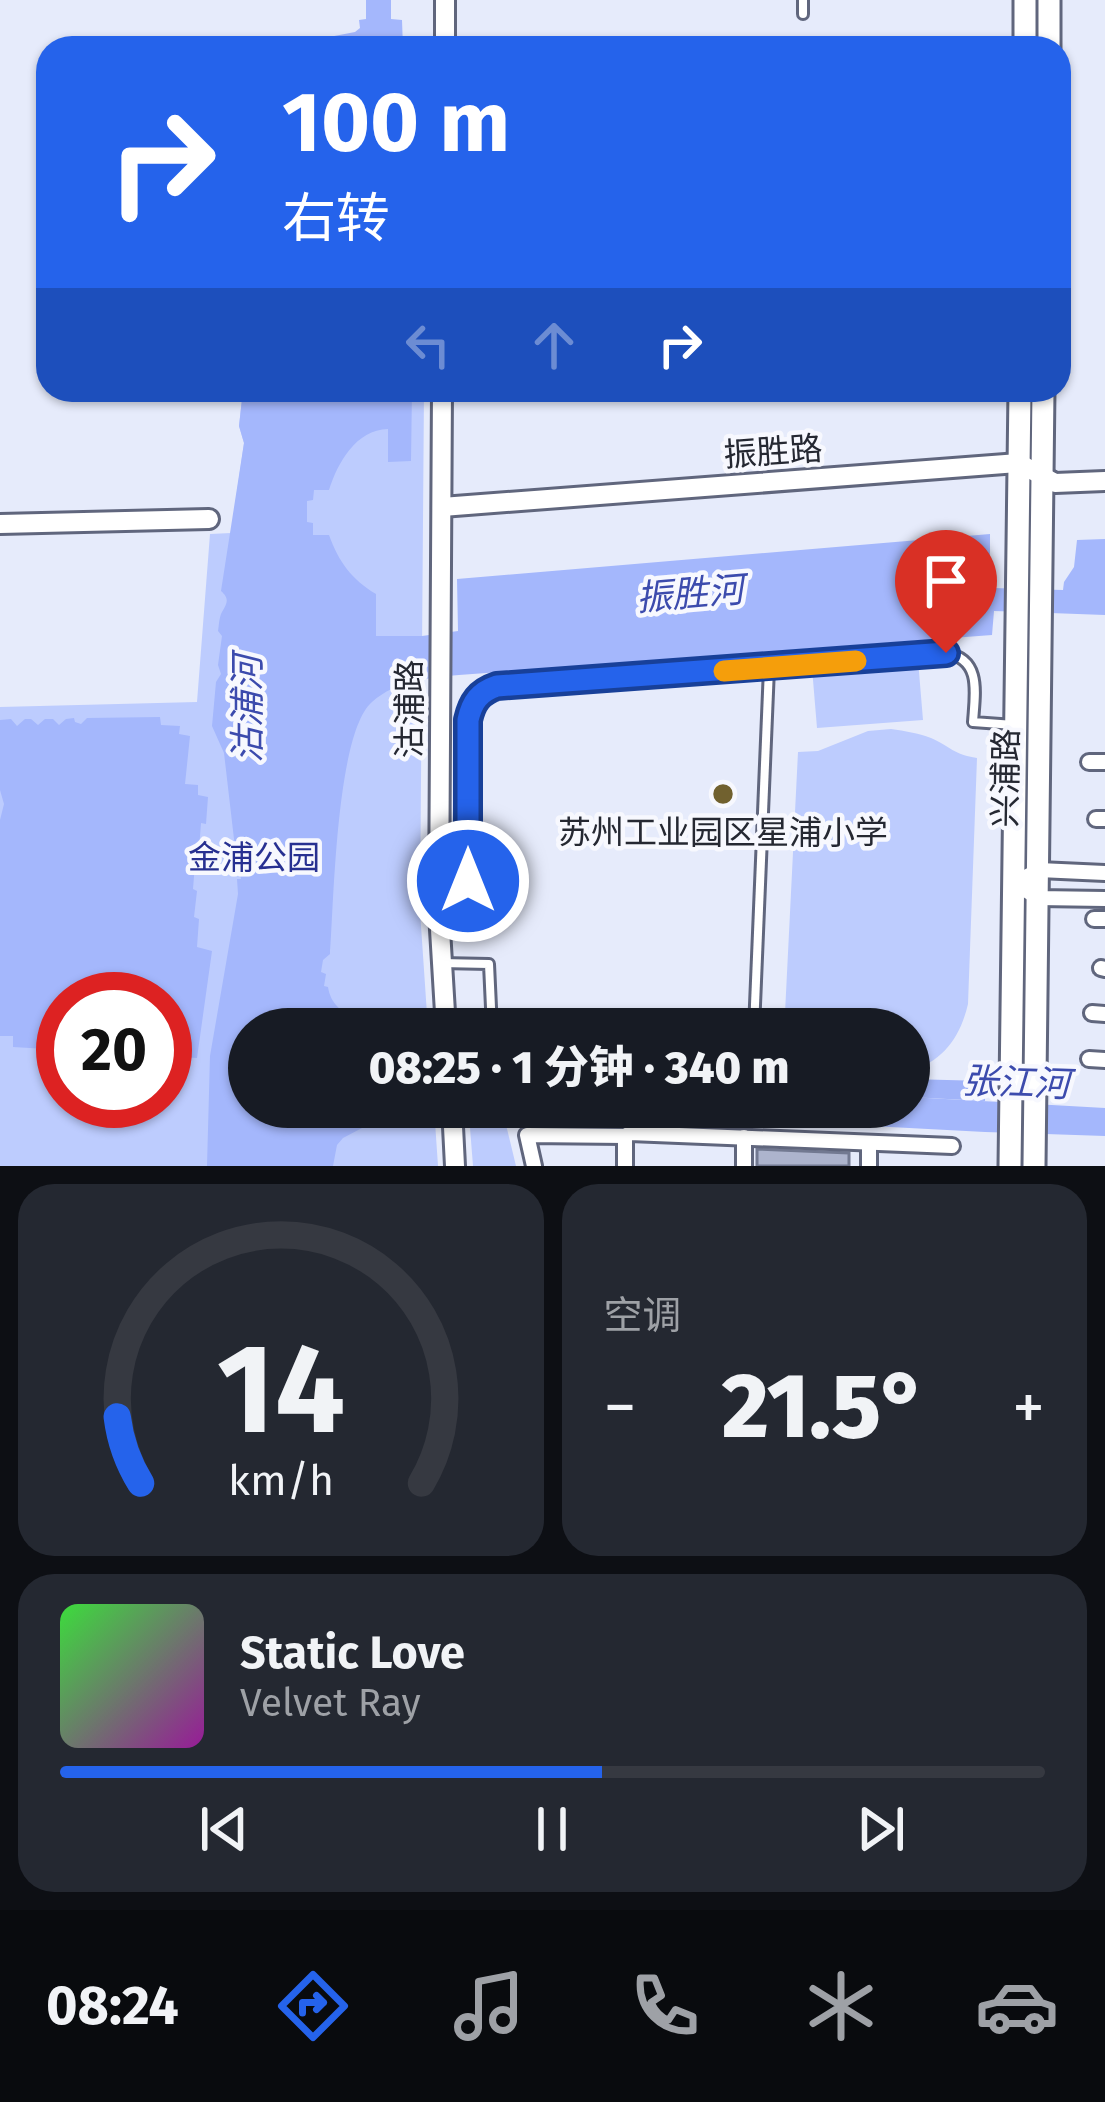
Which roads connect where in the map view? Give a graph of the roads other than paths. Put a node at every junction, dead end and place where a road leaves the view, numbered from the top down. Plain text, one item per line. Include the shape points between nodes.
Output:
1 (445, 0) edge
2 (802, 0) edge
3 (1025, 0) edge
4 (1048, 0) edge
5 (802, 14) dead end
6 (445, 36) edge
7 (1025, 36) edge
8 (1048, 36) edge
9 (442, 402) edge
10 (1020, 402) edge
11 (1043, 402) edge
12 (1019, 463) junction
13 (1041, 476) junction
14 (1105, 482) edge
15 (442, 507) junction
16 (209, 519) dead end
17 (0, 524) edge
18 (769, 668) junction
19 (1016, 725) junction
20 (1039, 870) junction
21 (1105, 873) edge
22 (468, 881) dead end
23 (1014, 883) junction
24 (1038, 898) junction
25 (1105, 899) edge
26 (440, 963) junction
27 (444, 1008) edge
28 (491, 1008) edge
29 (755, 1008) edge
30 (453, 1128) edge
31 (625, 1136) junction
32 (744, 1137) junction
33 (868, 1144) junction
34 (952, 1146) dead end
35 (455, 1166) edge
36 (534, 1166) edge
37 (625, 1166) edge
38 (744, 1166) edge
39 (868, 1166) edge
40 (1010, 1166) edge
41 (1034, 1166) edge

1 - 6 street
2 - 5 lane
3 - 7 main road
4 - 8 main road
9 - 15 street, 沽浦路
10 - 12 main road, 兴浦路
11 - 13 main road, 兴浦路
12 - 13 street
12 - 15 street, 振胜路
12 - 19 main road, 兴浦路
13 - 14 street
13 - 20 main road, 兴浦路
15 - 26 street, 沽浦路
16 - 17 street
18 - 19 lane via 958,655 974,672 974,722
18 - 22 lane via 485,690 468,720
18 - 29 lane
19 - 23 main road, 兴浦路
20 - 21 street
20 - 23 street
20 - 24 main road, 兴浦路
23 - 24 street
23 - 40 main road, 兴浦路
24 - 25 street
24 - 41 main road, 兴浦路
26 - 27 street, 沽浦路
26 - 28 lane via 489,964
30 - 35 street
31 - 32 street
31 - 36 street via 526,1135
31 - 37 street
32 - 33 street
32 - 38 street
33 - 34 street
33 - 39 street

